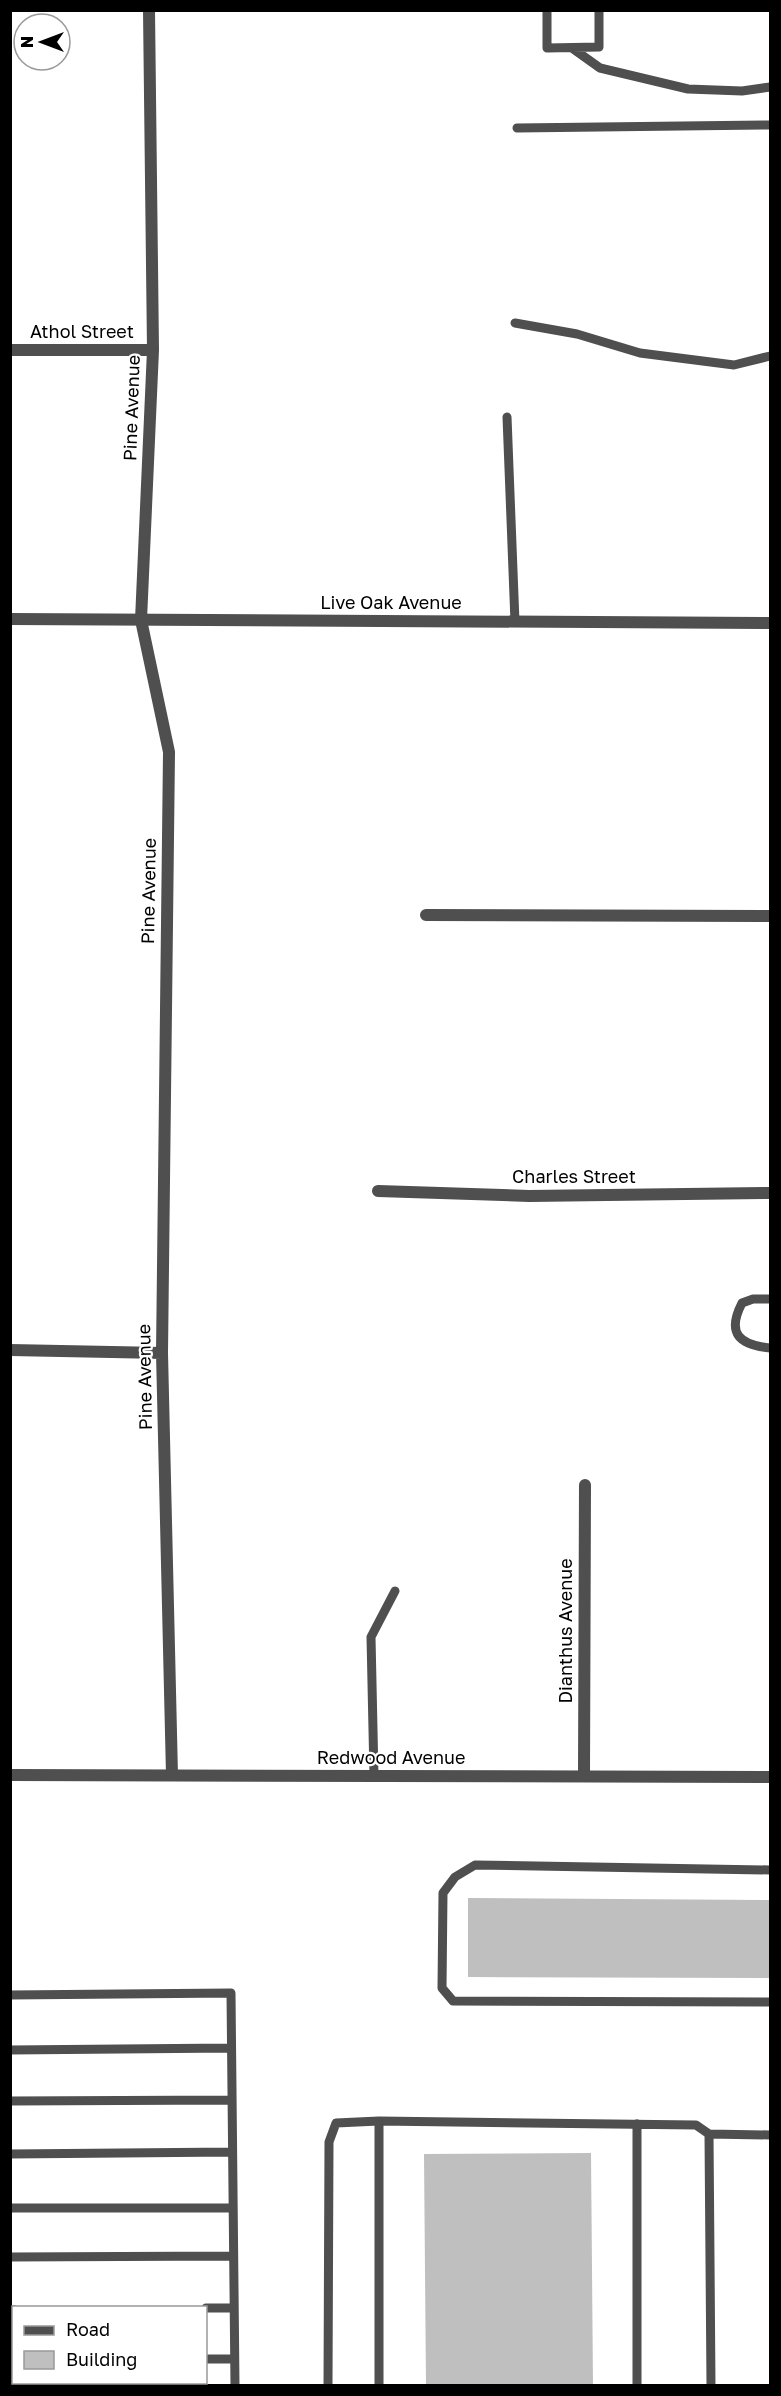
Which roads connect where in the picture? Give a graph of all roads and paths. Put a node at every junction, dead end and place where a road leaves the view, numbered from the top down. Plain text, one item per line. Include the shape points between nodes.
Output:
1 (148, 10) edge
2 (547, 10) edge
3 (599, 10) edge
4 (572, 48) junction
5 (771, 87) edge
6 (771, 125) edge
7 (517, 128) dead end
8 (515, 323) dead end
9 (10, 350) edge
10 (153, 350) junction
11 (771, 356) edge
12 (507, 417) dead end
13 (10, 619) edge
14 (141, 620) junction
15 (515, 622) junction
16 (771, 623) edge
17 (426, 915) dead end
18 (771, 916) edge
19 (378, 1191) dead end
20 (771, 1193) edge
21 (771, 1299) edge
22 (771, 1348) edge
23 (10, 1350) edge
24 (162, 1353) junction
25 (585, 1485) dead end
26 (395, 1591) dead end
27 (10, 1775) edge
28 (172, 1775) junction
29 (374, 1776) junction
30 (584, 1776) junction
31 (771, 1777) edge
32 (771, 1870) edge
33 (10, 1995) edge
34 (771, 2002) edge
35 (231, 2048) junction
36 (10, 2050) edge
37 (232, 2100) junction
38 (10, 2101) edge
39 (379, 2121) junction
40 (637, 2124) junction
41 (709, 2134) junction
42 (771, 2135) edge
43 (232, 2152) junction
44 (10, 2154) edge
45 (10, 2208) edge
46 (233, 2208) junction
47 (233, 2256) junction
48 (10, 2257) edge
49 (207, 2308) edge
50 (234, 2308) junction
51 (207, 2359) edge
52 (234, 2359) junction
53 (235, 2385) edge
54 (328, 2385) edge
55 (380, 2385) edge
56 (637, 2385) edge
57 (711, 2385) edge

1 - 10 street, Pine Avenue
2 - 4 lane via 547,48
3 - 4 lane via 599,47
4 - 5 lane via 600,68 688,89 742,91
6 - 7 lane
8 - 11 lane via 577,334 640,353 734,365
9 - 10 street, Athol Street
10 - 14 street, Pine Avenue
12 - 15 lane
13 - 14 street, Live Oak Avenue
14 - 15 street, Live Oak Avenue
14 - 24 street, Pine Avenue via 169,752
15 - 16 street, Live Oak Avenue
17 - 18 street
19 - 20 street, Charles Street via 529,1196
21 - 22 lane via 742,1303 735,1328 746,1344
23 - 24 street
24 - 28 street, Pine Avenue
25 - 30 street, Dianthus Avenue
26 - 29 lane via 371,1637
27 - 28 street, Redwood Avenue
28 - 29 street, Redwood Avenue
29 - 30 street, Redwood Avenue
30 - 31 street, Redwood Avenue
32 - 34 lane via 475,1866 455,1877 443,1893 442,1988 453,2001
33 - 35 lane via 231,1993
35 - 36 lane
35 - 37 lane
37 - 38 lane
37 - 43 lane
39 - 40 lane
39 - 54 lane via 336,2123 329,2142
39 - 55 lane
40 - 41 lane via 696,2125
40 - 56 lane
41 - 42 lane
41 - 57 lane
43 - 44 lane
43 - 46 lane
45 - 46 lane
46 - 47 lane
47 - 48 lane
47 - 50 lane
49 - 50 lane
50 - 52 lane
51 - 52 lane
52 - 53 lane

